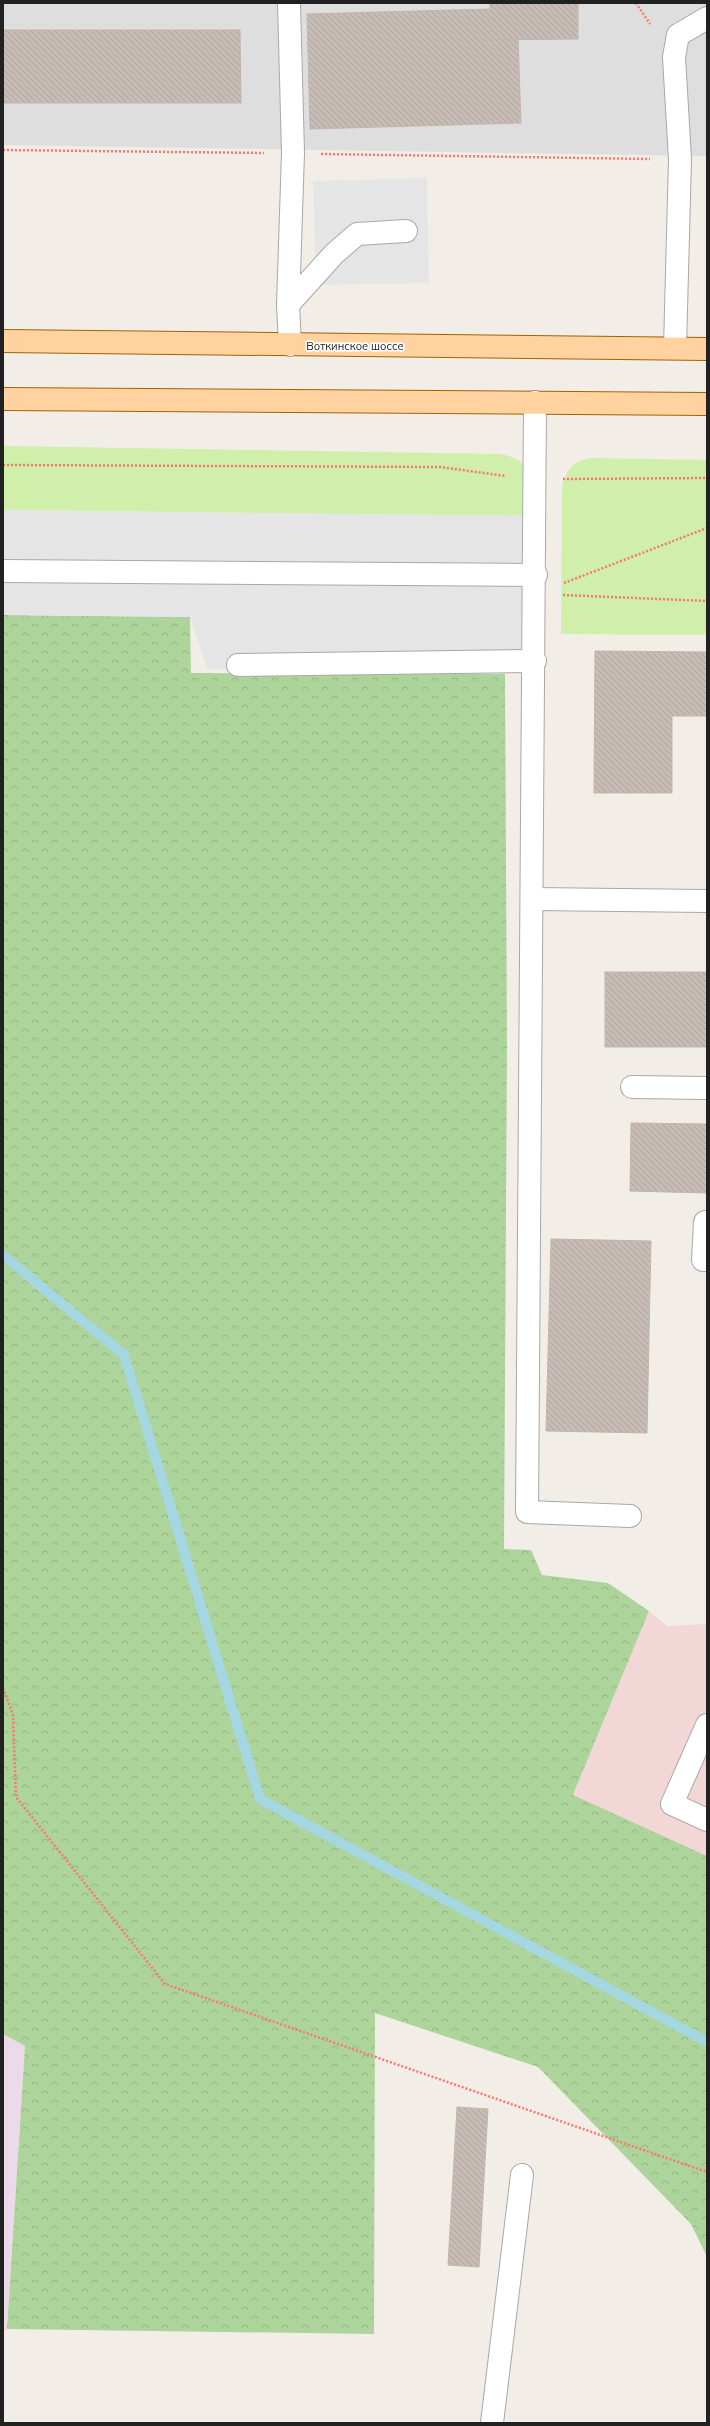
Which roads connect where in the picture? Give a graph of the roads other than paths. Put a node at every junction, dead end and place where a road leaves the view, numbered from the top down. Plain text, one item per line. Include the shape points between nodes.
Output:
1 (289, 3) edge
2 (707, 18) edge
3 (406, 231) dead end
4 (288, 305) junction
5 (3, 341) edge
6 (290, 345) junction
7 (675, 348) junction
8 (707, 348) edge
9 (3, 399) edge
10 (535, 402) junction
11 (707, 404) edge
12 (3, 571) edge
13 (536, 585) junction
14 (535, 661) junction
15 (238, 665) dead end
16 (533, 899) junction
17 (707, 901) edge
18 (632, 1088) dead end
19 (707, 1088) edge
20 (707, 1222) edge
21 (707, 1260) edge
22 (630, 1516) dead end
23 (707, 1725) edge
24 (707, 1820) edge
25 (522, 2175) dead end
26 (492, 2423) edge

1 - 4 lane via 293,153
2 - 7 lane via 678,35 674,57 680,159
3 - 4 lane via 357,234 334,254
4 - 6 lane
5 - 6 main road, Воткинское шоссе
6 - 7 main road, Воткинское шоссе
7 - 8 main road, Воткинское шоссе
9 - 10 main road
10 - 11 main road
10 - 13 lane
12 - 13 lane
13 - 14 lane
14 - 15 lane
14 - 16 lane
16 - 17 lane
16 - 22 lane via 527,1512
18 - 19 lane
20 - 21 lane via 703,1260
23 - 24 lane via 672,1804
25 - 26 lane

